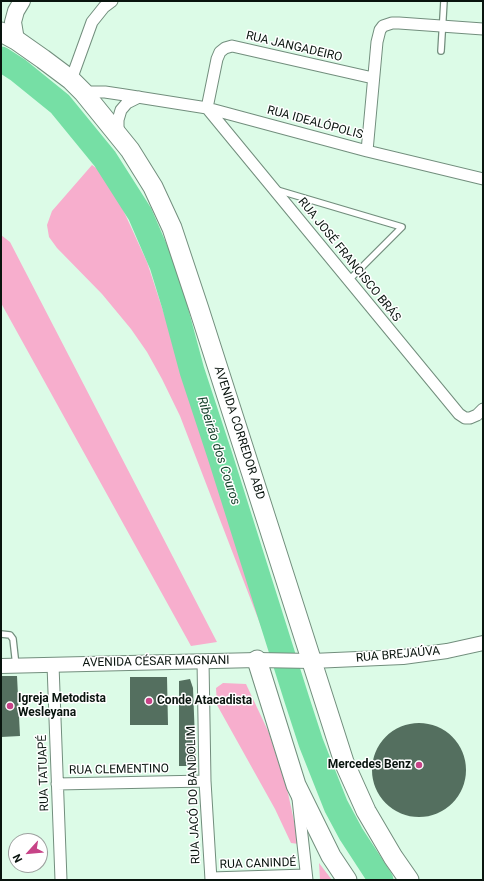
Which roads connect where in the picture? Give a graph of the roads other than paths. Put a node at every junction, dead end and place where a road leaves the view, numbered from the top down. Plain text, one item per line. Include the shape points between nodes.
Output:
1 (22, 1) edge
2 (112, 1) edge
3 (444, 1) edge
4 (443, 26) junction
5 (483, 29) edge
6 (9, 36) edge
7 (441, 51) dead end
8 (373, 78) junction
9 (77, 86) junction
10 (139, 96) junction
11 (207, 108) junction
12 (118, 135) junction
13 (367, 151) junction
14 (483, 179) edge
15 (274, 189) junction
16 (349, 280) junction
17 (480, 412) edge
18 (1, 634) edge
19 (483, 643) edge
20 (263, 660) junction
21 (203, 661) junction
22 (306, 661) junction
23 (53, 665) junction
24 (1, 666) edge
25 (16, 666) junction
26 (205, 781) junction
27 (57, 784) junction
28 (296, 785) junction
29 (306, 878) edge
30 (211, 879) edge
31 (61, 880) edge
32 (347, 880) edge
33 (409, 880) edge

1 - 6 main road via 16,11
2 - 9 street via 92,22
3 - 4 lane
4 - 5 street
4 - 7 lane
4 - 8 street via 392,23 383,26 378,35
6 - 9 highway, AVENIDA CORREDOR ABD
8 - 11 street, RUA JANGADEIRO via 232,46 220,52 217,59
8 - 13 street
9 - 10 street, RUA IDEALÓPOLIS
9 - 12 highway, AVENIDA CORREDOR ABD
10 - 11 street, RUA IDEALÓPOLIS
10 - 12 street via 121,110
11 - 13 street, RUA IDEALÓPOLIS
11 - 15 street, RUA JOSÉ FRANCISCO BRÁS
12 - 22 highway, AVENIDA CORREDOR ABD via 153,187 172,228 200,309
13 - 14 street, RUA IDEALÓPOLIS
15 - 16 street, RUA JOSÉ FRANCISCO BRÁS
15 - 16 lane via 402,227
16 - 17 street, RUA JOSÉ FRANCISCO BRÁS via 459,414 470,418
18 - 25 lane via 10,635 14,639
19 - 22 street, RUA BREJAÚVA via 403,657
20 - 21 street, AVENIDA CÉSAR MAGNANI
20 - 22 street, AVENIDA CÉSAR MAGNANI
20 - 28 highway
21 - 23 street, AVENIDA CÉSAR MAGNANI
21 - 26 street, RUA JACÓ DO BANDOLIM
22 - 33 highway, AVENIDA CORREDOR ABD via 344,762 366,811
23 - 25 street, AVENIDA CÉSAR MAGNANI
23 - 27 street, RUA TATUAPÉ
24 - 25 street, AVENIDA CÉSAR MAGNANI
26 - 27 street, RUA CLEMENTINO
26 - 30 street, RUA JACÓ DO BANDOLIM
27 - 31 street, RUA TATUAPÉ
28 - 29 street, RUA CANINDÉ
28 - 32 highway via 331,856
29 - 30 street, RUA CANINDÉ

